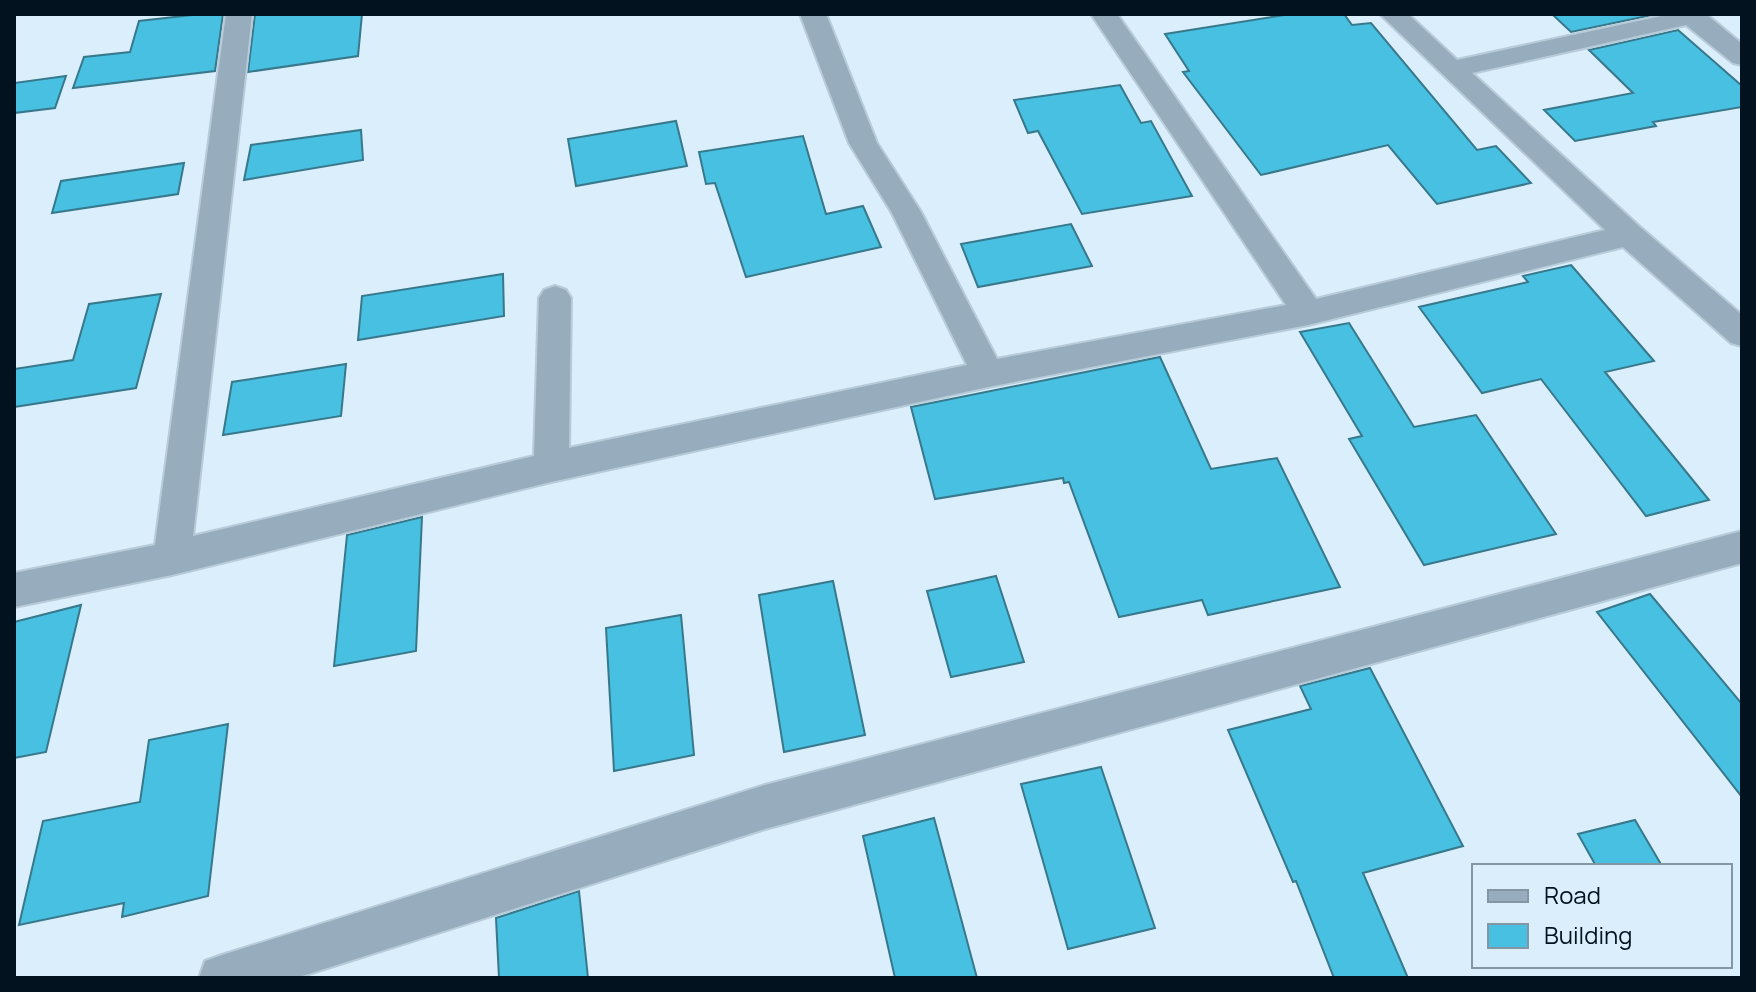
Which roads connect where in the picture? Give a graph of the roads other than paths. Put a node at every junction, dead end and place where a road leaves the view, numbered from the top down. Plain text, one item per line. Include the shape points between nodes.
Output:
1 (239, 14) edge
2 (813, 14) edge
3 (1104, 14) edge
4 (1393, 14) edge
5 (1686, 15) edge
6 (1742, 57) edge
7 (1452, 69) junction
8 (1629, 235) junction
9 (555, 298) dead end
10 (1308, 313) junction
11 (1742, 334) edge
12 (988, 374) junction
13 (551, 467) junction
14 (1742, 547) edge
15 (172, 558) junction
16 (14, 590) edge
17 (222, 978) edge

1 - 15 street
2 - 12 street via 863,143 906,212
3 - 10 street
4 - 7 street
5 - 6 street
5 - 7 street
7 - 8 street
8 - 10 street
8 - 11 street
9 - 13 street
10 - 12 street
12 - 13 street
13 - 15 street
14 - 17 street via 765,807
15 - 16 street

